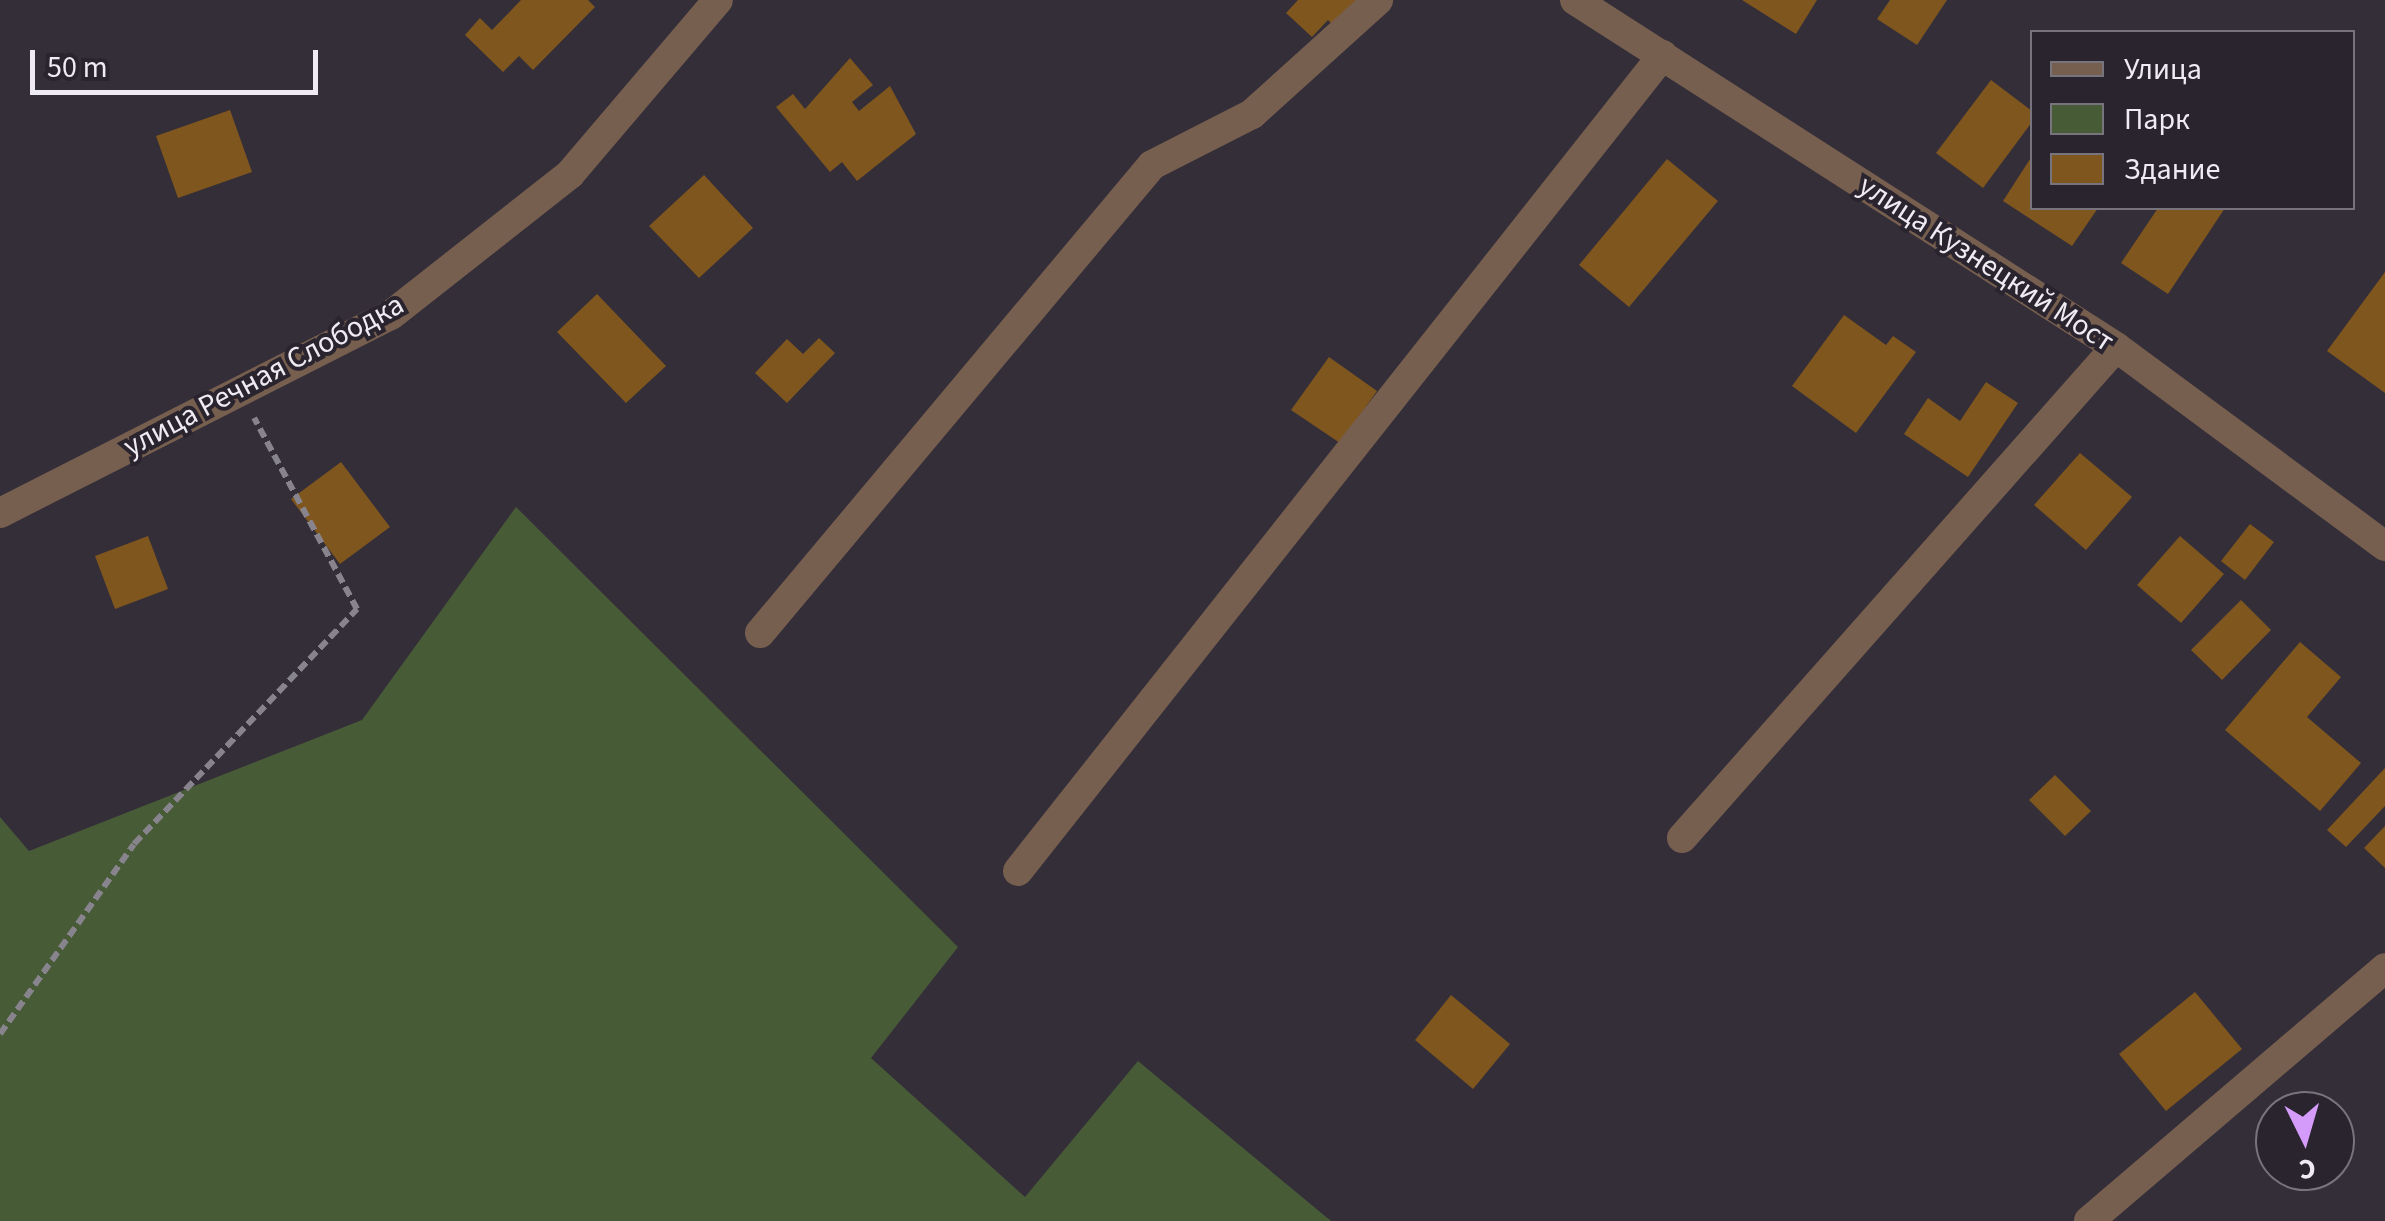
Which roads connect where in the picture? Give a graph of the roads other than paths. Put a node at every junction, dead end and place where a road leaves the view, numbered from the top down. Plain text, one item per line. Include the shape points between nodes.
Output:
1 (718, 0) edge
2 (1378, 0) edge
3 (1575, 0) edge
4 (1663, 56) junction
5 (2116, 346) junction
6 (0, 513) edge
7 (2385, 546) edge
8 (760, 633) dead end
9 (1682, 838) dead end
10 (1018, 871) dead end
11 (2385, 968) edge
12 (2088, 1221) edge

1 - 6 street, улица Речная Слободка via 570,174 391,315
2 - 8 street via 1252,114 1152,165
3 - 4 street, улица Кузнецкий Мост
4 - 5 street, улица Кузнецкий Мост
4 - 10 street
5 - 7 street, улица Кузнецкий Мост
5 - 9 street
11 - 12 street

